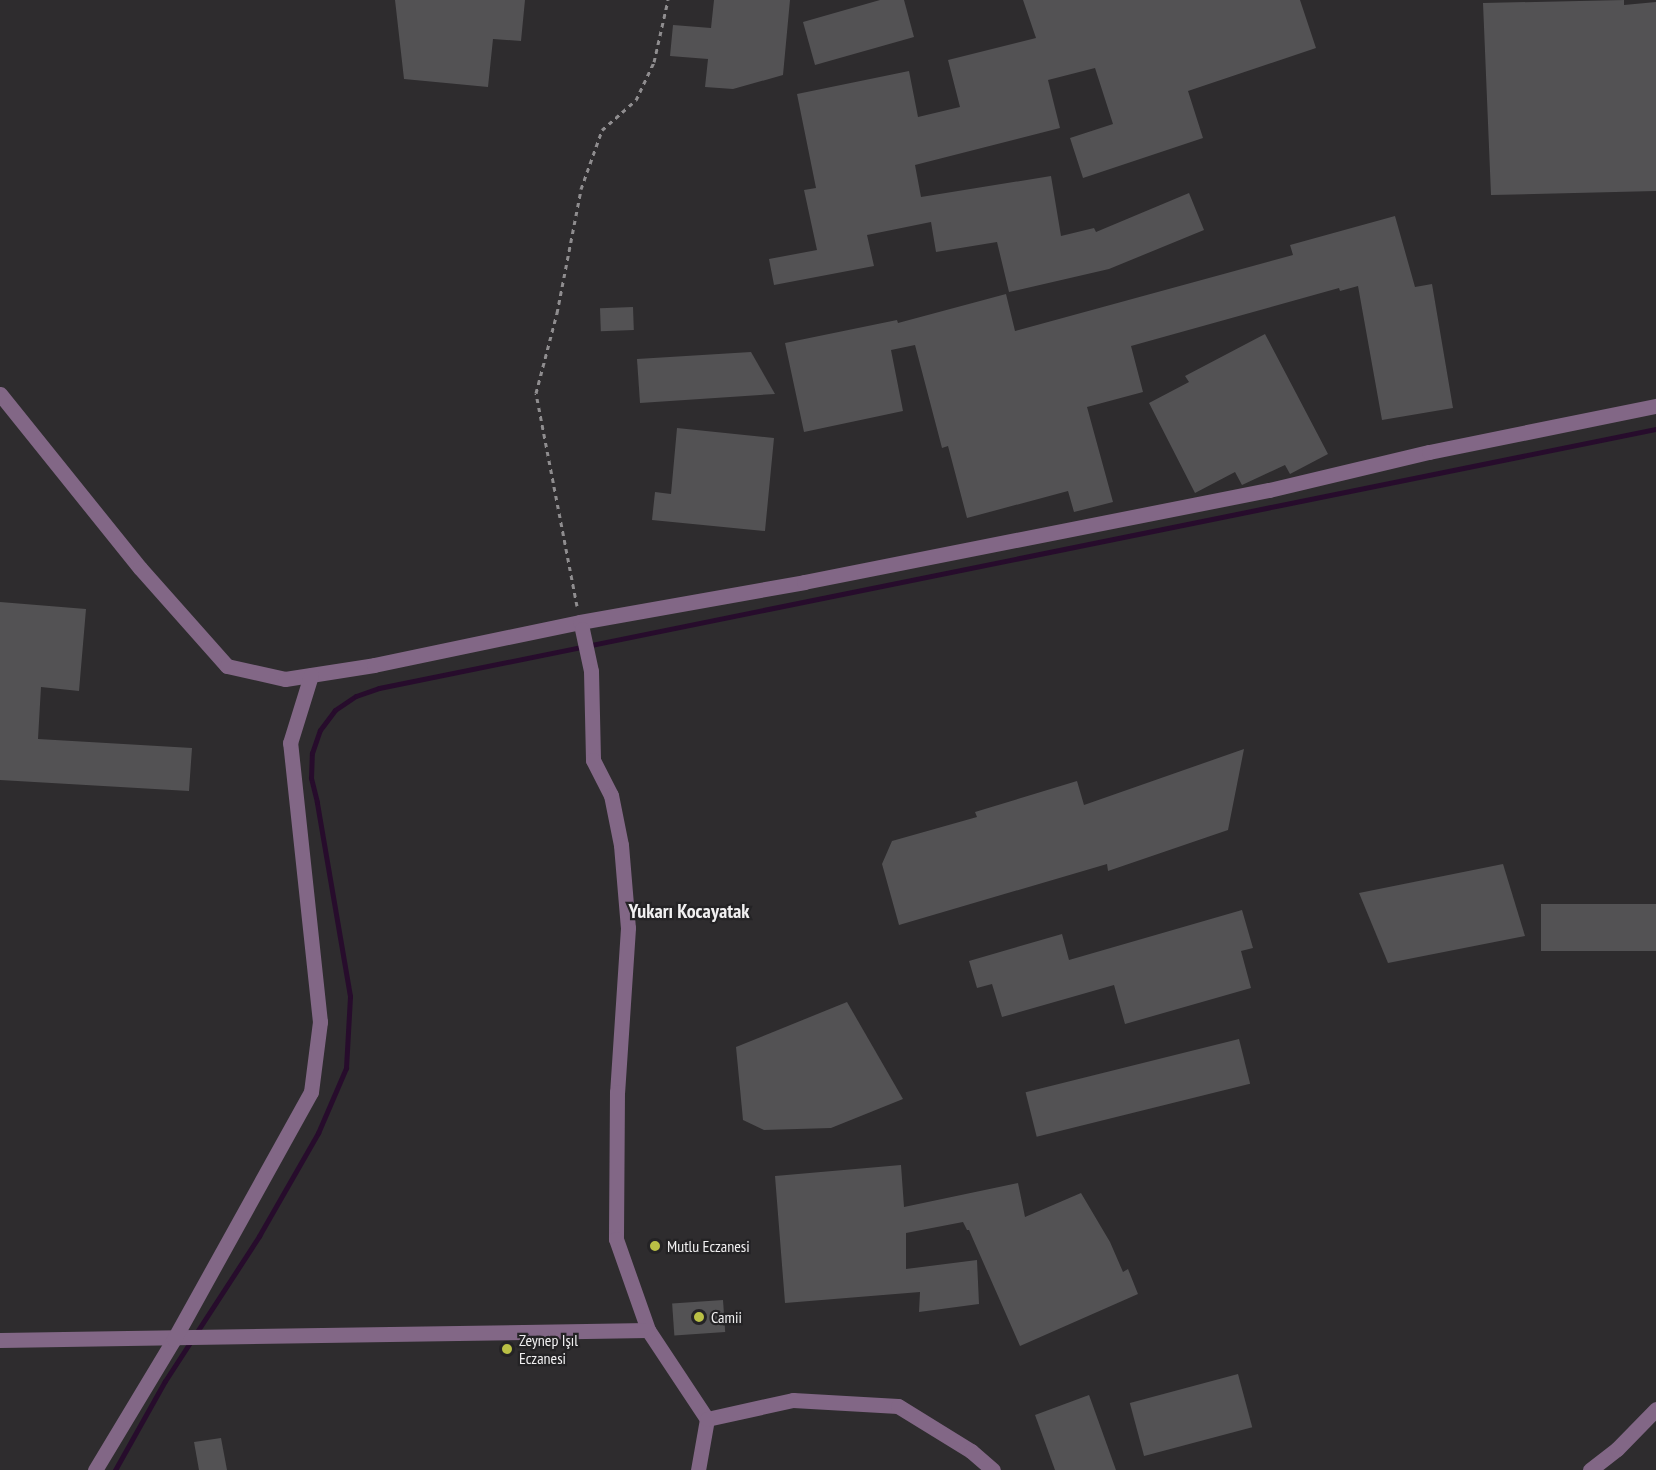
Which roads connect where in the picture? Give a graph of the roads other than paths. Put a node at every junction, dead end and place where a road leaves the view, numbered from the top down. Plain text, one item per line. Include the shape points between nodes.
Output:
1 (0, 394) edge
2 (1656, 406) edge
3 (581, 625) junction
4 (310, 675) junction
5 (648, 1330) junction
6 (174, 1339) junction
7 (0, 1340) edge
8 (1656, 1409) edge
9 (707, 1419) junction
10 (95, 1470) edge
11 (698, 1470) edge
12 (993, 1470) edge
13 (1590, 1470) edge

1 - 4 street via 140,568 227,666 285,679
2 - 3 street via 1429,452 1269,490
3 - 4 street
3 - 5 street via 591,671 593,760 611,795 621,845 628,928 617,1092 616,1239
4 - 6 street via 290,743 320,1022 311,1092
5 - 6 street
5 - 9 street
6 - 7 street
6 - 10 street
8 - 13 street
9 - 11 street
9 - 12 street via 793,1400 898,1406 971,1451

